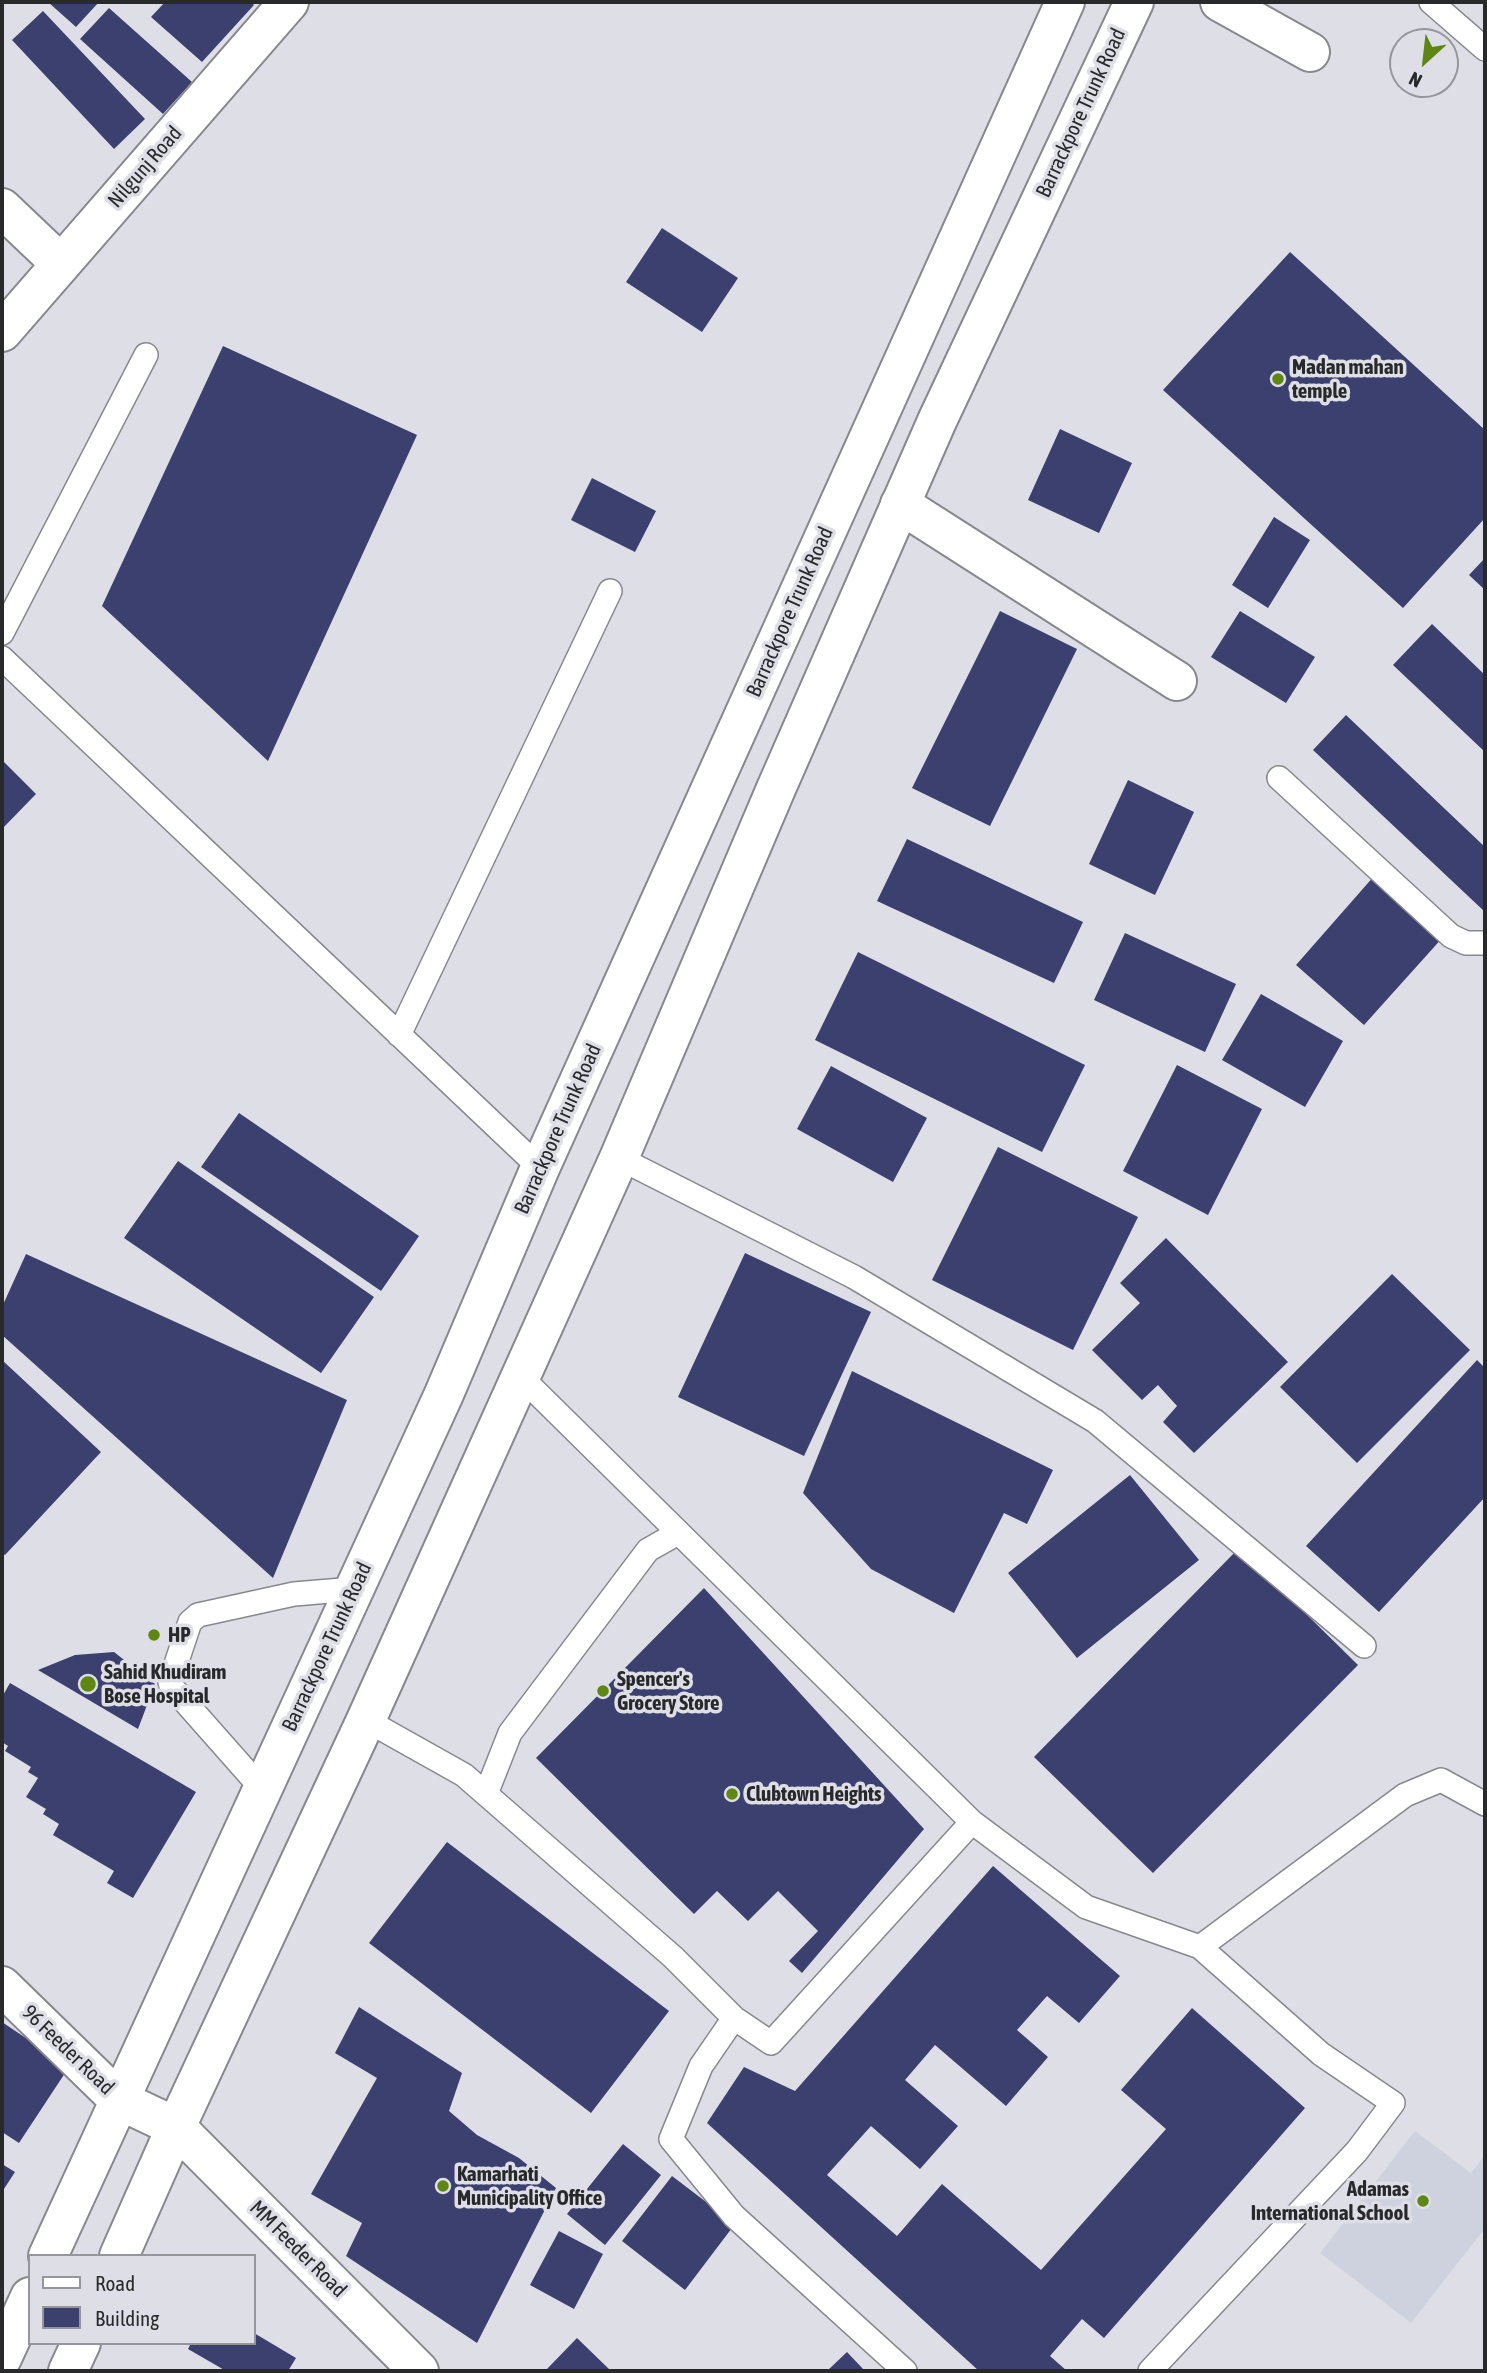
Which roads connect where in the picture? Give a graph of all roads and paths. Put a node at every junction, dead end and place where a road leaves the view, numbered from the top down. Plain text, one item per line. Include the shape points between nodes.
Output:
1 (1065, 2) edge
2 (1134, 2) edge
3 (1220, 2) edge
4 (1431, 2) edge
5 (278, 6) edge
6 (1485, 49) edge
7 (1310, 52) dead end
8 (2, 208) edge
9 (61, 264) junction
10 (2, 332) edge
11 (146, 355) dead end
12 (900, 504) junction
13 (610, 591) dead end
14 (2, 633) edge
15 (2, 658) edge
16 (1177, 681) dead end
17 (1279, 778) dead end
18 (1485, 943) edge
19 (399, 1035) junction
20 (619, 1158) junction
21 (540, 1168) junction
22 (521, 1377) junction
23 (678, 1533) junction
24 (354, 1588) junction
25 (1364, 1646) dead end
26 (366, 1720) junction
27 (262, 1789) junction
28 (486, 1794) junction
29 (1485, 1804) edge
30 (972, 1822) junction
31 (1200, 1947) junction
32 (2, 1986) edge
33 (734, 2018) junction
34 (119, 2100) junction
35 (176, 2126) junction
36 (49, 2254) edge
37 (120, 2254) edge
38 (28, 2301) edge
39 (80, 2345) edge
40 (2, 2358) edge
41 (68, 2371) edge
42 (419, 2371) edge
43 (905, 2371) edge
44 (1150, 2371) edge

1 - 21 main road, Barrackpore Trunk Road
2 - 12 main road, Barrackpore Trunk Road
3 - 7 main road
4 - 6 lane
5 - 9 main road, Nilgunj Road
8 - 9 main road
9 - 10 main road, Nilgunj Road
11 - 14 lane
12 - 16 main road
12 - 20 main road, Barrackpore Trunk Road
13 - 19 lane
15 - 19 lane
17 - 18 lane via 1451,936 1466,943
19 - 21 lane
20 - 22 main road, Barrackpore Trunk Road
20 - 25 lane via 855,1277 1095,1421
21 - 24 main road, Barrackpore Trunk Road via 444,1394
22 - 23 lane
22 - 26 main road, Barrackpore Trunk Road
23 - 28 lane via 648,1550 510,1733
23 - 30 lane
24 - 27 main road, Barrackpore Trunk Road
24 - 27 lane via 294,1594 198,1615 190,1622 171,1686
26 - 28 lane via 464,1775
26 - 35 main road, Barrackpore Trunk Road
27 - 34 main road, Barrackpore Trunk Road
28 - 33 lane via 673,1957
29 - 31 lane via 1441,1780 1405,1795
30 - 31 lane via 1086,1907
30 - 33 lane via 771,2043
31 - 44 lane via 1321,2054 1393,2103 1357,2151
32 - 34 main road, 96 Feeder Road
33 - 43 lane via 701,2066 671,2139 734,2216
34 - 35 main road, 96 Feeder Road
34 - 36 main road, Barrackpore Trunk Road
35 - 37 main road, Barrackpore Trunk Road
35 - 42 main road, MM Feeder Road
38 - 40 main road
39 - 41 main road

